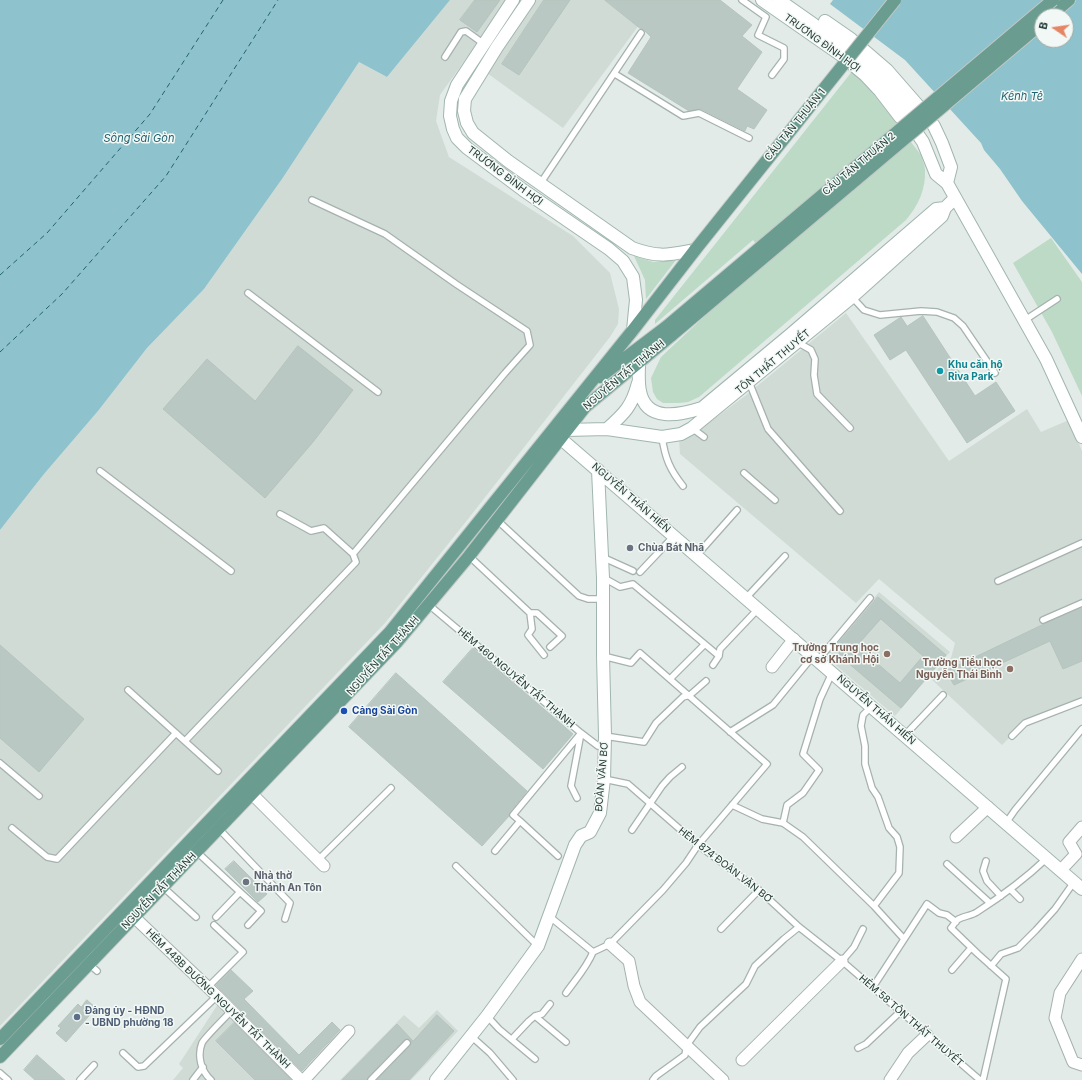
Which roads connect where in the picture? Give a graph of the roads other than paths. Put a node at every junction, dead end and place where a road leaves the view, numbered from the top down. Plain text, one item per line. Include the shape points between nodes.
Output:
1 (513, 0) edge
2 (529, 0) edge
3 (742, 0) edge
4 (762, 0) edge
5 (779, 0) edge
6 (794, 0) edge
7 (895, 0) edge
8 (1053, 0) edge
9 (1069, 0) edge
10 (1060, 8) edge
11 (802, 22) junction
12 (1034, 29) edge
13 (641, 33) dead end
14 (484, 44) junction
15 (445, 57) dead end
16 (615, 74) junction
17 (772, 75) dead end
18 (748, 138) dead end
19 (947, 183) junction
20 (540, 184) junction
21 (523, 190) junction
22 (955, 198) junction
23 (312, 200) dead end
24 (946, 208) junction
25 (695, 250) junction
26 (248, 293) dead end
27 (852, 297) junction
28 (1057, 299) dead end
29 (1025, 320) junction
30 (633, 330) junction
31 (669, 331) junction
32 (794, 338) junction
33 (639, 363) junction
34 (995, 374) dead end
35 (639, 381) junction
36 (749, 382) junction
37 (585, 389) junction
38 (378, 392) dead end
39 (692, 428) junction
40 (850, 428) dead end
41 (607, 429) junction
42 (563, 434) junction
43 (662, 437) junction
44 (704, 437) dead end
45 (1082, 437) edge
46 (598, 470) junction
47 (100, 471) dead end
48 (744, 473) dead end
49 (683, 486) dead end
50 (775, 500) dead end
51 (737, 510) dead end
52 (840, 511) dead end
53 (280, 514) dead end
54 (497, 520) junction
55 (674, 536) junction
56 (1082, 543) edge
57 (353, 554) junction
58 (697, 555) junction
59 (469, 556) junction
60 (785, 556) dead end
61 (602, 557) junction
62 (231, 571) dead end
63 (634, 571) dead end
64 (640, 572) dead end
65 (604, 578) junction
66 (998, 581) dead end
67 (746, 598) junction
68 (870, 598) dead end
69 (604, 599) junction
70 (1082, 603) edge
71 (429, 605) junction
72 (759, 609) junction
73 (530, 614) junction
74 (1043, 620) dead end
75 (794, 639) junction
76 (704, 645) junction
77 (550, 647) dead end
78 (544, 655) dead end
79 (603, 656) junction
80 (719, 656) junction
81 (815, 658) junction
82 (712, 665) dead end
83 (772, 667) dead end
84 (832, 672) junction
85 (670, 679) junction
86 (706, 681) dead end
87 (128, 690) dead end
88 (688, 695) junction
89 (943, 695) dead end
90 (1082, 701) edge
91 (871, 706) junction
92 (1082, 729) edge
93 (730, 732) junction
94 (176, 733) junction
95 (581, 733) junction
96 (905, 735) junction
97 (1012, 736) dead end
98 (185, 741) junction
99 (605, 742) junction
100 (0, 763) edge
101 (682, 767) dead end
102 (218, 771) dead end
103 (604, 779) junction
104 (391, 788) dead end
105 (252, 794) junction
106 (39, 796) dead end
107 (577, 798) dead end
108 (650, 804) junction
109 (732, 805) junction
110 (988, 807) junction
111 (520, 821) junction
112 (783, 823) junction
113 (1006, 823) junction
114 (1082, 827) edge
115 (12, 828) dead end
116 (219, 829) junction
117 (632, 830) dead end
118 (956, 837) dead end
119 (698, 845) junction
120 (495, 851) dead end
121 (197, 852) junction
122 (558, 856) dead end
123 (1047, 858) junction
124 (986, 861) dead end
125 (321, 863) joint
126 (947, 864) dead end
127 (456, 866) dead end
128 (1061, 870) junction
129 (1078, 885) edge
130 (163, 887) junction
131 (759, 890) junction
132 (1011, 890) junction
133 (240, 892) junction
134 (1001, 896) junction
135 (1020, 899) dead end
136 (990, 903) junction
137 (874, 906) junction
138 (548, 916) junction
139 (134, 917) junction
140 (196, 917) dead end
141 (216, 917) dead end
142 (285, 919) dead end
143 (956, 922) junction
144 (214, 925) dead end
145 (248, 925) dead end
146 (799, 927) junction
147 (721, 929) dead end
148 (863, 929) dead end
149 (904, 939) junction
150 (610, 944) junction
151 (538, 946) junction
152 (971, 948) junction
153 (593, 952) junction
154 (1082, 959) edge
155 (842, 961) junction
156 (992, 966) junction
157 (952, 970) dead end
158 (208, 987) junction
159 (873, 987) junction
160 (566, 993) dead end
161 (217, 996) junction
162 (550, 1004) dead end
163 (232, 1010) junction
164 (901, 1011) junction
165 (487, 1016) junction
166 (536, 1016) junction
167 (349, 1030) dead end
168 (927, 1034) junction
169 (471, 1036) junction
170 (512, 1039) junction
171 (0, 1040) edge
172 (566, 1042) dead end
173 (407, 1043) dead end
174 (687, 1045) junction
175 (858, 1048) dead end
176 (123, 1053) dead end
177 (0, 1057) edge
178 (536, 1059) dead end
179 (742, 1060) dead end
180 (94, 1065) dead end
181 (1082, 1065) edge
182 (203, 1067) junction
183 (0, 1073) edge
184 (717, 1078) edge
185 (8, 1080) edge
186 (80, 1080) edge
187 (193, 1080) edge
188 (211, 1080) edge
189 (303, 1080) edge
190 (371, 1080) edge
191 (436, 1080) edge
192 (513, 1080) edge
193 (652, 1080) edge
194 (890, 1080) edge
195 (982, 1080) edge

1 - 14 main road, TRƯƠNG ĐÌNH HỢI
2 - 20 main road, TRƯƠNG ĐÌNH HỢI via 465,99 464,111 473,133
3 - 17 lane via 766,17 758,35 784,48 784,59
4 - 11 main road, TRƯƠNG ĐÌNH HỢI
5 - 11 main road, TRƯƠNG ĐÌNH HỢI
6 - 19 main road, TRƯƠNG ĐÌNH HỢI via 870,54 908,93 934,126 942,144 950,167
7 - 25 main road, CẦU TÂN THUẬN 1, bridge
8 - 31 main road, CẦU TÂN THUẬN 2, bridge
9 - 10 main road
11 - 19 main road, TRƯƠNG ĐÌNH HỢI via 843,44 878,75 908,111 910,123 925,147 936,174
12 - 31 main road, CẦU TÂN THUẬN 2, bridge
13 - 16 lane
14 - 15 lane via 466,31 461,32
14 - 21 main road, TRƯƠNG ĐÌNH HỢI via 457,85 451,102 450,116 453,128 457,138 467,148
16 - 18 lane via 683,116 699,113
16 - 20 lane
19 - 22 main road, TRƯƠNG ĐÌNH HỢI
20 - 21 main road
20 - 25 main road, TRƯƠNG ĐÌNH HỢI via 632,248 648,254 665,256
21 - 30 main road, TRƯƠNG ĐÌNH HỢI via 623,261 634,282 636,300
22 - 24 main road, TÔN THẤT THUYẾT
22 - 29 main road
23 - 57 lane via 385,234 527,331 530,345
24 - 27 main road, TÔN THẤT THUYẾT via 942,216
24 - 32 main road, TÔN THẤT THUYẾT via 936,209
25 - 30 main road, NGUYỄN TẤT THÀNH
26 - 38 lane
27 - 32 main road, TÔN THẤT THUYẾT
27 - 34 lane via 864,310 880,315 921,311 937,312 954,318 963,326
28 - 29 lane
29 - 45 main road
30 - 37 main road, NGUYỄN TẤT THÀNH
31 - 33 main road, NGUYỄN TẤT THÀNH
31 - 37 main road, NGUYỄN TẤT THÀNH
32 - 35 main road, TÔN THẤT THUYẾT via 702,408 689,412 664,414 648,408 642,399
32 - 36 main road, TÔN THẤT THUYẾT
32 - 40 lane via 811,350 815,359 817,394
33 - 35 main road
33 - 42 main road, NGUYỄN TẤT THÀNH via 585,407
35 - 41 main road via 628,409
36 - 39 main road, TÔN THẤT THUYẾT
36 - 52 lane via 768,429
37 - 171 main road, NGUYỄN TẤT THÀNH via 390,632
39 - 43 main road, TÔN THẤT THUYẾT via 681,434
39 - 44 lane
41 - 42 main road, TÔN THẤT THUYẾT
41 - 43 main road, TÔN THẤT THUYẾT
42 - 46 main road, NGUYỄN THẦN HIẾN
42 - 54 main road, NGUYỄN TẤT THÀNH
43 - 49 lane via 672,472
46 - 55 main road, NGUYỄN THẦN HIẾN
46 - 61 main road, ĐOÀN VĂN BƠ
47 - 62 lane
48 - 50 lane
51 - 58 lane
53 - 57 lane via 311,531 324,528
54 - 59 main road, NGUYỄN TẤT THÀNH
54 - 69 lane via 579,596
55 - 58 main road, NGUYỄN THẦN HIẾN
55 - 64 lane
56 - 66 lane
57 - 98 lane via 356,562
58 - 67 main road, NGUYỄN THẦN HIẾN
59 - 71 main road, NGUYỄN TẤT THÀNH
59 - 73 lane
60 - 67 lane
61 - 63 lane
61 - 65 main road, ĐOÀN VĂN BƠ
65 - 69 main road, ĐOÀN VĂN BƠ
65 - 76 lane via 620,586 633,584
67 - 72 main road, NGUYỄN THẦN HIẾN
68 - 81 lane
69 - 79 main road, ĐOÀN VĂN BƠ
70 - 74 lane
71 - 95 lane, HẺM 460 NGUYỄN TẤT THÀNH
71 - 105 main road, NGUYỄN TẤT THÀNH via 370,672
72 - 75 main road, NGUYỄN THẦN HIẾN
72 - 80 lane via 720,649
73 - 77 lane via 537,613 562,636
73 - 78 lane via 532,629 528,635
75 - 81 main road, NGUYỄN THẦN HIẾN
75 - 83 street
76 - 80 lane
76 - 85 lane
79 - 85 lane via 631,663 640,652
79 - 99 main road, ĐOÀN VĂN BƠ
80 - 82 lane
81 - 84 main road, NGUYỄN THẦN HIẾN
81 - 93 lane via 773,705
84 - 91 main road, NGUYỄN THẦN HIẾN
84 - 112 lane via 820,699 803,754 819,770 803,793 787,805
85 - 88 lane
86 - 88 lane
87 - 94 lane
88 - 93 lane
88 - 99 lane via 656,724 644,742
89 - 96 lane
90 - 97 lane via 1025,723
91 - 96 main road, NGUYỄN THẦN HIẾN
91 - 137 lane via 863,715 861,726 865,764 872,788 900,847 899,873
92 - 113 lane
93 - 109 lane via 767,764
94 - 98 lane
94 - 115 lane via 57,860 47,857
95 - 99 lane, HẺM 460 NGUYỄN TẤT THÀNH via 598,746
95 - 107 lane via 571,786
95 - 111 lane via 513,815
96 - 110 main road, NGUYỄN THẦN HIẾN
98 - 102 lane
99 - 103 main road, ĐOÀN VĂN BƠ
100 - 106 lane
101 - 108 lane via 670,777
103 - 108 lane, HẺM 874 ĐOÀN VĂN BƠ via 628,784
103 - 138 main road, ĐOÀN VĂN BƠ via 600,814 590,832 581,836 575,845
104 - 125 lane
105 - 116 main road, NGUYỄN TẤT THÀNH
105 - 125 street
108 - 117 lane
108 - 119 lane, HẺM 874 ĐOÀN VĂN BƠ
109 - 112 lane via 762,819
109 - 119 lane
110 - 113 main road, NGUYỄN THẦN HIẾN
110 - 118 street
111 - 120 lane
111 - 122 lane
112 - 137 lane via 803,837
113 - 123 main road, NGUYỄN THẦN HIẾN
114 - 128 street via 1069,842 1076,854
116 - 121 main road, NGUYỄN TẤT THÀNH
116 - 142 lane via 290,903
119 - 131 lane, HẺM 874 ĐOÀN VĂN BƠ
119 - 150 lane via 663,890
121 - 130 main road, NGUYỄN TẤT THÀNH
121 - 133 lane
123 - 128 main road, NGUYỄN THẦN HIẾN
123 - 132 lane
124 - 134 lane via 983,871 987,881
126 - 136 lane
127 - 151 lane
128 - 129 main road, NGUYỄN THẦN HIẾN
129 - 156 lane via 1018,948 1001,954
130 - 139 main road, NGUYỄN TẤT THÀNH
130 - 140 lane
131 - 146 lane, HẺM 874 ĐOÀN VĂN BƠ
131 - 147 lane
132 - 134 lane
132 - 135 lane
133 - 141 lane
133 - 145 lane via 261,911
134 - 136 lane
136 - 143 lane via 976,914
137 - 149 lane
138 - 151 main road, ĐOÀN VĂN BƠ
138 - 153 lane
139 - 158 street, HẺM 448B ĐƯỜNG NGUYỄN TẤT THÀNH
139 - 177 main road, NGUYỄN TẤT THÀNH via 93,968
143 - 149 lane via 927,904
143 - 152 lane via 951,928
144 - 158 lane via 244,952
146 - 155 lane, HẺM 874 ĐOÀN VĂN BƠ
146 - 174 lane via 755,966 746,984 700,1027
148 - 155 lane via 854,947
149 - 159 lane
150 - 153 lane
150 - 174 street via 629,961 640,1002
151 - 165 main road, ĐOÀN VĂN BƠ
152 - 156 lane
152 - 157 lane
153 - 160 lane via 588,964
154 - 181 street via 1060,993 1055,1018 1073,1062
155 - 159 lane, HẺM 58 TÔN THẤT THUYẾT
155 - 179 street
156 - 195 lane via 1006,979
158 - 161 street, HẺM 448B ĐƯỜNG NGUYỄN TẤT THÀNH
159 - 164 lane, HẺM 58 TÔN THẤT THUYẾT
161 - 163 street, HẺM 448B ĐƯỜNG NGUYỄN TẤT THÀNH
161 - 176 lane via 144,1066 138,1067
162 - 166 lane via 542,1014
163 - 182 lane via 203,1042 199,1059
163 - 189 street, HẺM 448B ĐƯỜNG NGUYỄN TẤT THÀNH
164 - 168 lane, HẺM 58 TÔN THẤT THUYẾT
164 - 175 lane via 866,1044
165 - 169 main road, ĐOÀN VĂN BƠ
165 - 170 lane
166 - 170 lane
166 - 172 lane
167 - 189 street, HẺM 448B ĐƯỜNG NGUYỄN TẤT THÀNH
168 - 194 street via 908,1053
168 - 195 lane, HẺM 58 TÔN THẤT THUYẾT
169 - 191 main road, ĐOÀN VĂN BƠ
169 - 192 lane via 490,1053
170 - 178 lane
173 - 190 lane
174 - 184 street
174 - 193 lane via 685,1055
180 - 186 lane
182 - 187 lane
182 - 188 lane
183 - 185 lane

